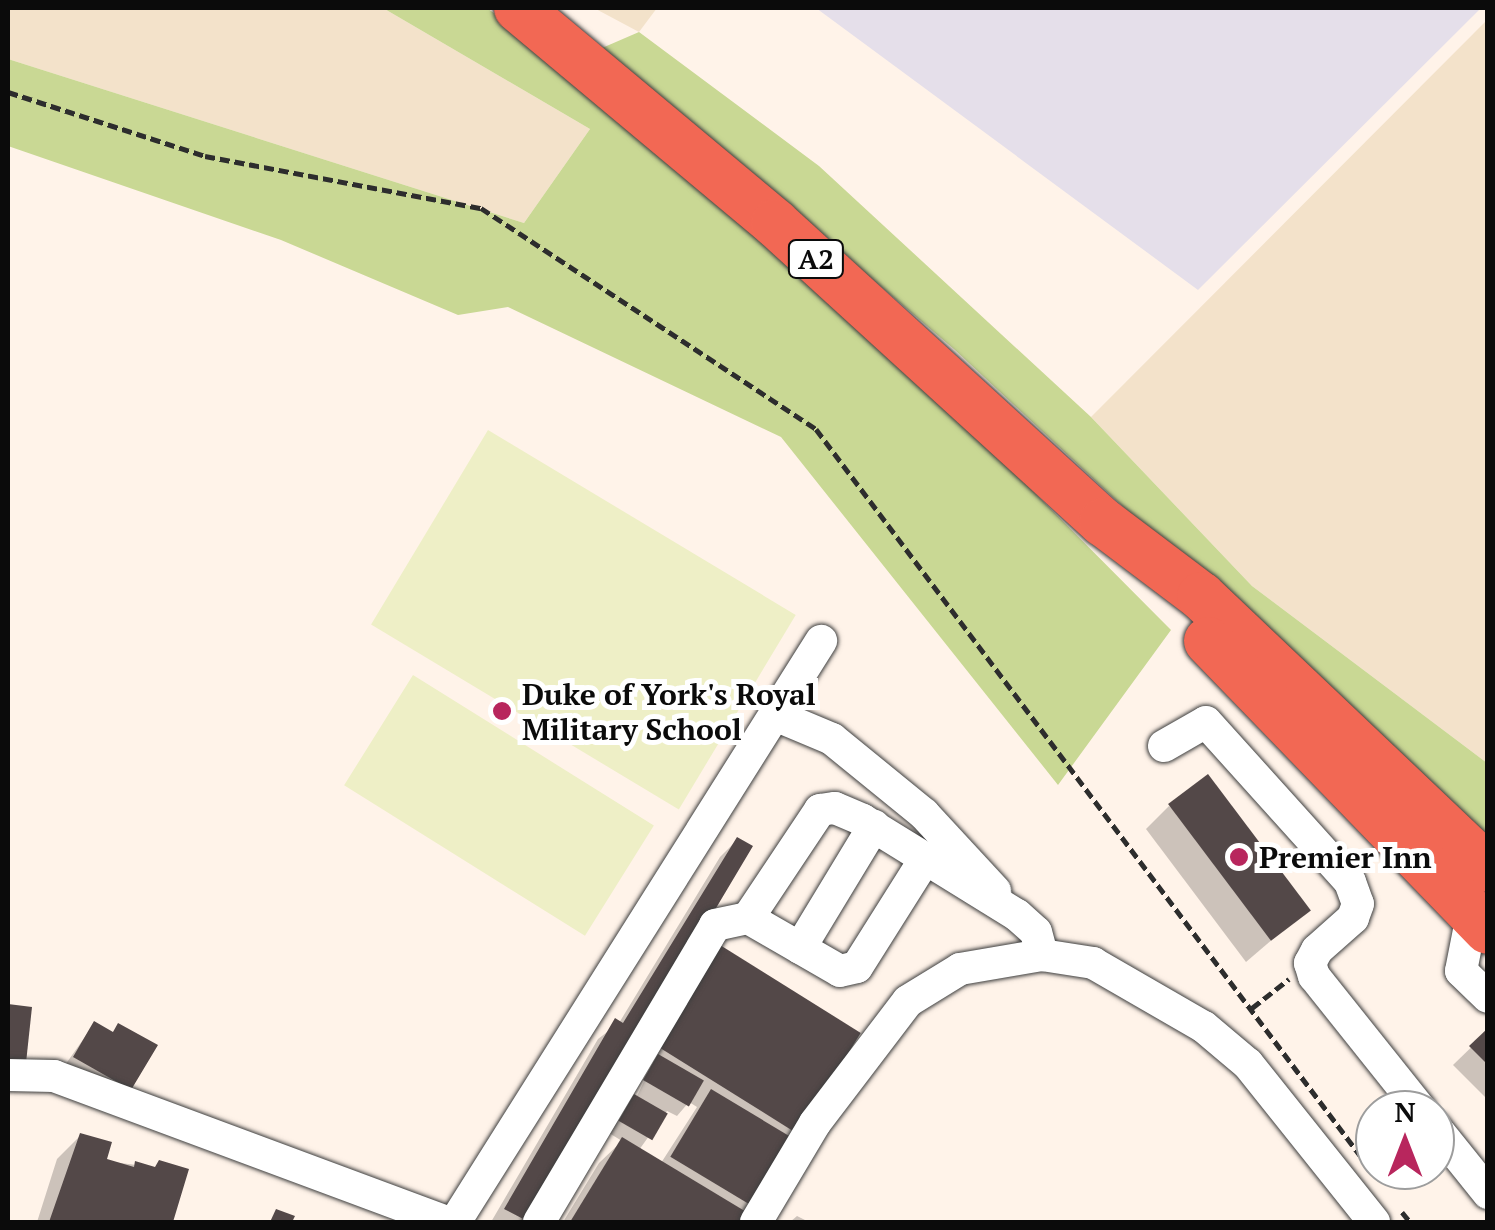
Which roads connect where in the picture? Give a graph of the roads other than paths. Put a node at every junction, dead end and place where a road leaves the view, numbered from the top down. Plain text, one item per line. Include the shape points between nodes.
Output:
1 (518, 8) edge
2 (1104, 522) junction
3 (821, 641) dead end
4 (774, 715) junction
5 (1164, 746) dead end
6 (874, 826) junction
7 (925, 858) junction
8 (1488, 868) edge
9 (1010, 911) junction
10 (748, 918) junction
11 (1480, 922) edge
12 (800, 948) junction
13 (1042, 955) junction
14 (1488, 997) edge
15 (8, 1075) edge
16 (1405, 1090) edge
17 (1455, 1152) edge
18 (1488, 1193) edge
19 (1387, 1215) edge
20 (448, 1222) edge
21 (456, 1222) edge
22 (539, 1222) edge
23 (756, 1222) edge

1 - 2 highway, A2 via 788,234
2 - 8 highway, A2 via 1201,596
2 - 11 highway, A2 via 1181,613
3 - 4 lane
4 - 9 lane via 832,739 924,814
4 - 21 lane
5 - 16 lane via 1206,722 1350,882 1358,904 1354,918 1310,963
6 - 7 lane
6 - 10 lane via 835,808 820,810
6 - 12 lane
7 - 9 lane
7 - 12 lane via 856,967 840,971
9 - 13 lane via 1036,932
10 - 12 lane
10 - 22 lane via 716,925
11 - 14 lane via 1461,972
13 - 19 lane via 1093,963 1204,1026 1248,1064
13 - 23 lane via 960,970 908,1001 816,1123
15 - 20 lane via 54,1076
17 - 18 lane

